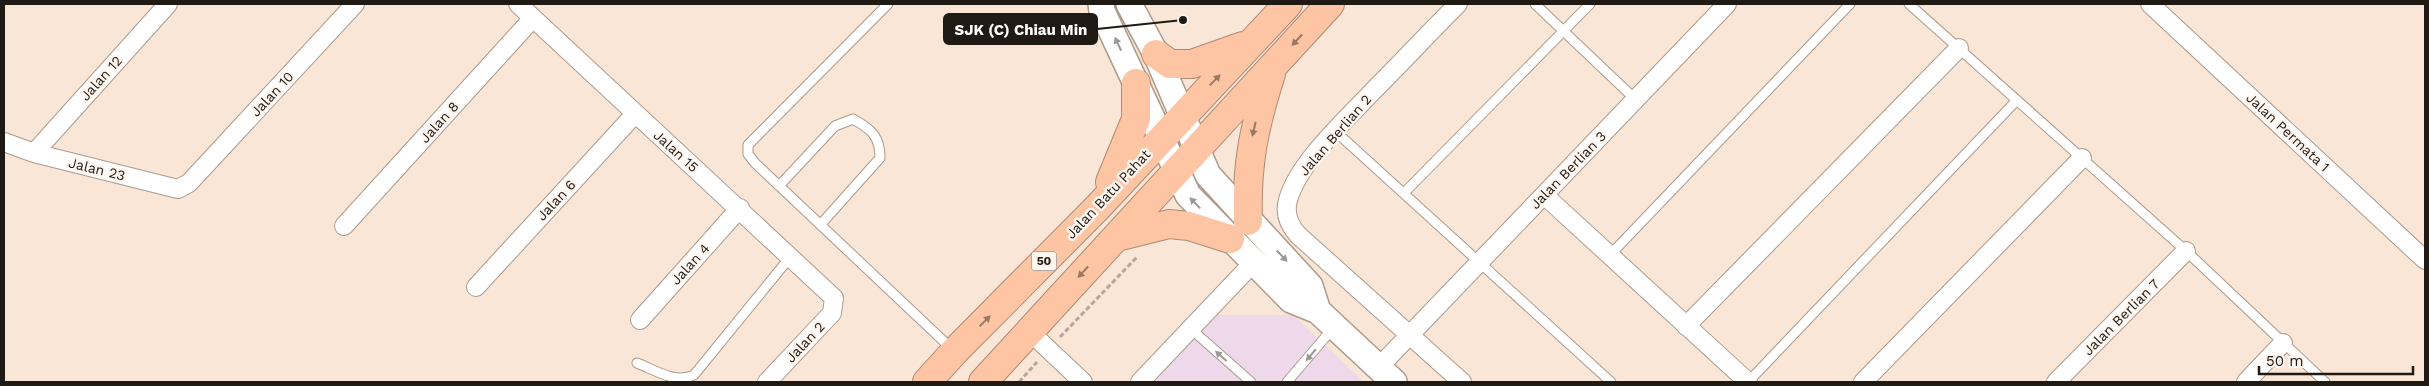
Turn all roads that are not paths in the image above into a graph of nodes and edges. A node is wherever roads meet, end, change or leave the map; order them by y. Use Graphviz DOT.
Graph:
graph roads {
  1 [pos="168,4"];
  2 [pos="355,4"];
  3 [pos="518,4"];
  4 [pos="888,4"];
  5 [pos="1101,4"];
  6 [pos="1129,4"];
  7 [pos="1288,4"];
  8 [pos="1330,4"];
  9 [pos="1458,4"];
  10 [pos="1535,4"];
  11 [pos="1590,4"];
  12 [pos="1726,4"];
  13 [pos="1850,4"];
  14 [pos="1910,4"];
  15 [pos="2150,4"];
  16 [pos="533,18"];
  17 [pos="1563,31"];
  18 [pos="1250,43"];
  19 [pos="1958,48"];
  20 [pos="1156,54"];
  21 [pos="1274,65"];
  22 [pos="1136,84"];
  23 [pos="1635,99"];
  24 [pos="2017,100"];
  25 [pos="635,114"];
  26 [pos="1182,115"];
  27 [pos="1335,131"];
  28 [pos="1160,138"];
  29 [pos="4,142"];
  30 [pos="1196,149"];
  31 [pos="34,152"];
  32 [pos="2082,158"];
  33 [pos="1177,171"];
  34 [pos="189,183"];
  35 [pos="779,186"];
  36 [pos="1404,193"];
  37 [pos="1544,196"];
  38 [pos="740,208"];
  39 [pos="1097,208"];
  40 [pos="821,224"];
  41 [pos="344,226"];
  42 [pos="1239,230"];
  43 [pos="1117,236"];
  44 [pos="2186,252"];
  45 [pos="790,256"];
  46 [pos="1610,256"];
  47 [pos="2425,260"];
  48 [pos="1480,262"];
  49 [pos="1253,263"];
  50 [pos="476,287"];
  51 [pos="834,298"];
  52 [pos="1326,319"];
  53 [pos="640,320"];
  54 [pos="1686,326"];
  55 [pos="1191,329"];
  56 [pos="1029,331"];
  57 [pos="1409,336"];
  58 [pos="2283,343"];
  59 [pos="955,352"];
  60 [pos="637,363"];
  61 [pos="1386,375"];
  62 [pos="1078,378"];
  63 [pos="768,382"];
  64 [pos="927,382"];
  65 [pos="983,382"];
  66 [pos="1140,382"];
  67 [pos="1251,382"];
  68 [pos="1287,382"];
  69 [pos="1462,382"];
  70 [pos="1611,382"];
  71 [pos="1748,382"];
  72 [pos="1863,382"];
  73 [pos="2056,382"];
  74 [pos="2246,382"];
  75 [pos="2325,382"];
  1 -- 31 [label="street, Jalan 12"];
  2 -- 34 [label="street, Jalan 10"];
  3 -- 16 [label="street, Jalan 15"];
  4 -- 35 [label="lane"];
  22 -- 5 [label="street, one-way"];
  6 -- 20 [label="street"];
  7 -- 18 [label="highway, Jalan Batu Pahat / 50"];
  8 -- 21 [label="highway, one-way"];
  9 -- 27 [label="street, Jalan Berlian 2"];
  10 -- 17 [label="lane"];
  11 -- 17 [label="lane"];
  12 -- 23 [label="street, Jalan Berlian 3"];
  13 -- 46 [label="lane"];
  14 -- 19 [label="lane"];
  15 -- 47 [label="street, Jalan Permata 1"];
  16 -- 25 [label="street, Jalan 15"];
  16 -- 41 [label="street, Jalan 8"];
  17 -- 23 [label="lane"];
  17 -- 36 [label="lane"];
  18 -- 20 [label="highway"];
  26 -- 18 [label="highway, Jalan Batu Pahat / 50, one-way"];
  19 -- 24 [label="lane"];
  19 -- 54 [label="street"];
  20 -- 26 [label="street"];
  21 -- 30 [label="highway"];
  21 -- 42 [label="highway, one-way"];
  22 -- 28 [label="street"];
  22 -- 39 [label="highway"];
  23 -- 37 [label="street, Jalan Berlian 3"];
  24 -- 32 [label="lane"];
  24 -- 71 [label="lane"];
  25 -- 38 [label="street, Jalan 15"];
  25 -- 50 [label="street, Jalan 6"];
  26 -- 28 [label="highway, Jalan Batu Pahat / 50"];
  26 -- 30 [label="street"];
  27 -- 36 [label="lane"];
  27 -- 57 [label="street, Jalan Berlian 2"];
  28 -- 33 [label="street"];
  28 -- 39 [label="highway, Jalan Batu Pahat / 50"];
  29 -- 31 [label="street, Jalan 23"];
  30 -- 33 [label="highway"];
  30 -- 42 [label="street"];
  31 -- 34 [label="street, Jalan 23"];
  32 -- 44 [label="lane"];
  32 -- 72 [label="street"];
  42 -- 33 [label="street, one-way"];
  33 -- 43 [label="highway"];
  35 -- 40 [label="lane"];
  35 -- 40 [label="lane"];
  36 -- 48 [label="lane"];
  37 -- 46 [label="street"];
  37 -- 48 [label="street, Jalan Berlian 3"];
  38 -- 45 [label="street, Jalan 15"];
  38 -- 53 [label="street, Jalan 4"];
  59 -- 39 [label="highway, Jalan Batu Pahat / 50, one-way"];
  40 -- 59 [label="lane"];
  42 -- 43 [label="highway"];
  42 -- 49 [label="street"];
  42 -- 52 [label="street, one-way"];
  43 -- 56 [label="highway, one-way"];
  44 -- 58 [label="lane"];
  44 -- 73 [label="street, Jalan Berlian 7"];
  45 -- 51 [label="street, Jalan 15"];
  45 -- 60 [label="lane"];
  46 -- 54 [label="street"];
  48 -- 57 [label="street, Jalan Berlian 3"];
  48 -- 70 [label="lane"];
  49 -- 52 [label="street"];
  49 -- 55 [label="street"];
  51 -- 63 [label="street, Jalan 2"];
  52 -- 61 [label="street"];
  52 -- 68 [label="lane, one-way"];
  54 -- 71 [label="street"];
  55 -- 66 [label="street"];
  67 -- 55 [label="lane, one-way"];
  56 -- 62 [label="street"];
  56 -- 65 [label="highway"];
  57 -- 61 [label="street, Jalan Berlian 3"];
  57 -- 69 [label="street, Jalan Berlian 2"];
  58 -- 74 [label="street"];
  58 -- 75 [label="lane"];
  59 -- 64 [label="highway, Jalan Batu Pahat / 50"];
}
